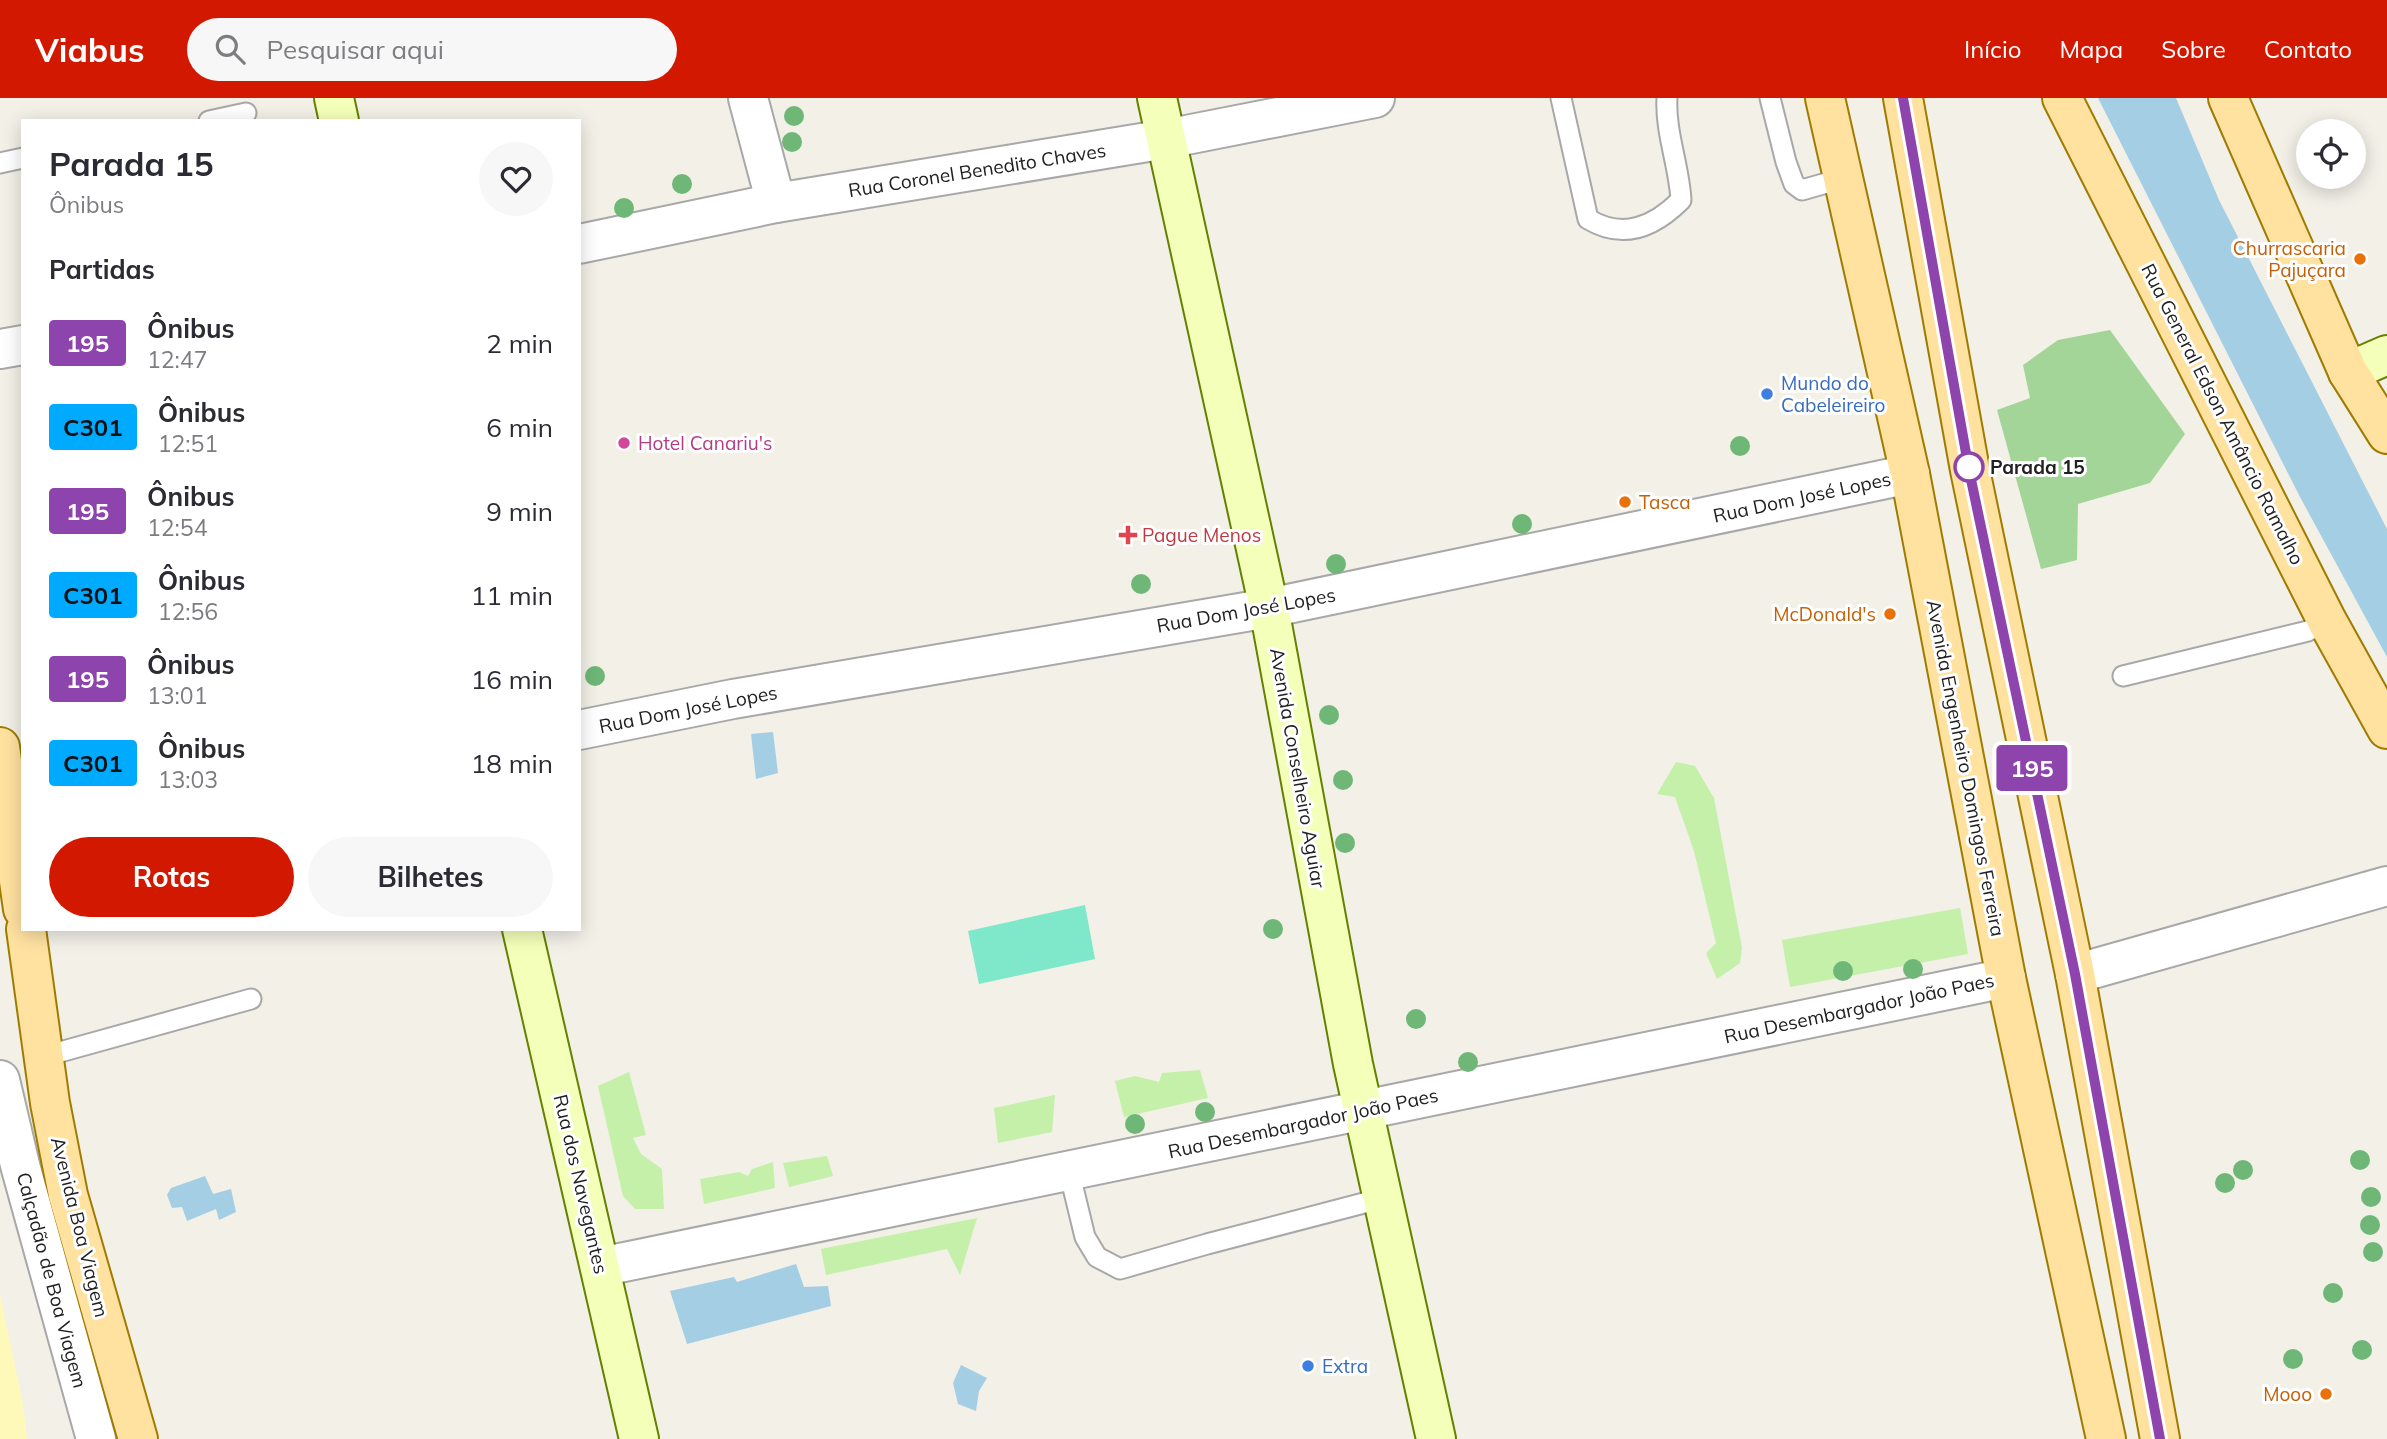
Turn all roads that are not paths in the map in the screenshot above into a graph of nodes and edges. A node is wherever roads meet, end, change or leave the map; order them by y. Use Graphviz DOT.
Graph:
graph roads {
  1 [pos="334,98"];
  2 [pos="748,98"];
  3 [pos="1157,98"];
  4 [pos="1375,98"];
  5 [pos="1561,98"];
  6 [pos="1667,98"];
  7 [pos="1770,98"];
  8 [pos="1825,98"];
  9 [pos="1903,98"];
  10 [pos="2062,98"];
  11 [pos="2228,98"];
  12 [pos="246,113"];
  13 [pos="218,119"];
  14 [pos="339,119"];
  15 [pos="1166,139"];
  16 [pos="21,159"];
  17 [pos="0,163"];
  18 [pos="1844,178"];
  19 [pos="776,203"];
  20 [pos="581,244"];
  21 [pos="21,345"];
  22 [pos="0,349"];
  23 [pos="2387,355"];
  24 [pos="2348,372"];
  25 [pos="2387,434"];
  26 [pos="1910,474"];
  27 [pos="1269,608"];
  28 [pos="2322,624"];
  29 [pos="2123,676"];
  30 [pos="2387,729"];
  31 [pos="581,730"];
  32 [pos="0,747"];
  33 [pos="2387,886"];
  34 [pos="21,895"];
  35 [pos="26,931"];
  36 [pos="522,931"];
  37 [pos="2075,974"];
  38 [pos="2006,978"];
  39 [pos="251,999"];
  40 [pos="52,1054"];
  41 [pos="0,1080"];
  42 [pos="1362,1110"];
  43 [pos="1069,1171"];
  44 [pos="1383,1198"];
  45 [pos="600,1267"];
  46 [pos="96,1439"];
  47 [pos="138,1439"];
  48 [pos="639,1439"];
  49 [pos="1436,1439"];
  50 [pos="2106,1439"];
  51 [pos="2160,1439"];
  1 -- 14 [label="main road"];
  2 -- 19 [label="street"];
  3 -- 15 [label="main road, Avenida Conselheiro Aguiar"];
  4 -- 15 [label="street, Rua Coronel Benedito Chaves"];
  5 -- 6 [label="lane"];
  7 -- 18 [label="lane"];
  8 -- 18 [label="main road, Avenida Engenheiro Domingos Ferreira"];
  9 -- 37 [label="main road"];
  10 -- 28 [label="main road, Rua General Edson Amâncio Ramalho"];
  11 -- 24 [label="main road"];
  12 -- 13 [label="lane"];
  15 -- 19 [label="street, Rua Coronel Benedito Chaves"];
  15 -- 27 [label="main road, Avenida Conselheiro Aguiar"];
  16 -- 17 [label="lane"];
  18 -- 26 [label="main road, Avenida Engenheiro Domingos Ferreira"];
  19 -- 20 [label="street, Rua Coronel Benedito Chaves"];
  21 -- 22 [label="street"];
  23 -- 24 [label="main road"];
  24 -- 25 [label="main road"];
  26 -- 27 [label="street, Rua Dom José Lopes"];
  26 -- 38 [label="main road, Avenida Engenheiro Domingos Ferreira"];
  27 -- 31 [label="street, Rua Dom José Lopes"];
  27 -- 42 [label="main road, Avenida Conselheiro Aguiar"];
  28 -- 29 [label="lane"];
  28 -- 30 [label="main road, Rua General Edson Amâncio Ramalho"];
  32 -- 34 [label="main road"];
  33 -- 37 [label="street"];
  35 -- 40 [label="main road, Avenida Boa Viagem"];
  36 -- 45 [label="main road, Rua dos Navegantes"];
  37 -- 51 [label="main road"];
  38 -- 42 [label="street, Rua Desembargador João Paes"];
  38 -- 50 [label="main road, Avenida Engenheiro Domingos Ferreira"];
  39 -- 40 [label="lane"];
  40 -- 47 [label="main road, Avenida Boa Viagem"];
  41 -- 46 [label="street, Calçadão de Boa Viagem"];
  42 -- 43 [label="street, Rua Desembargador João Paes"];
  42 -- 44 [label="main road, Avenida Conselheiro Aguiar"];
  43 -- 44 [label="lane"];
  43 -- 45 [label="street, Rua Desembargador João Paes"];
  44 -- 49 [label="main road, Avenida Conselheiro Aguiar"];
  45 -- 48 [label="main road, Rua dos Navegantes"];
}
